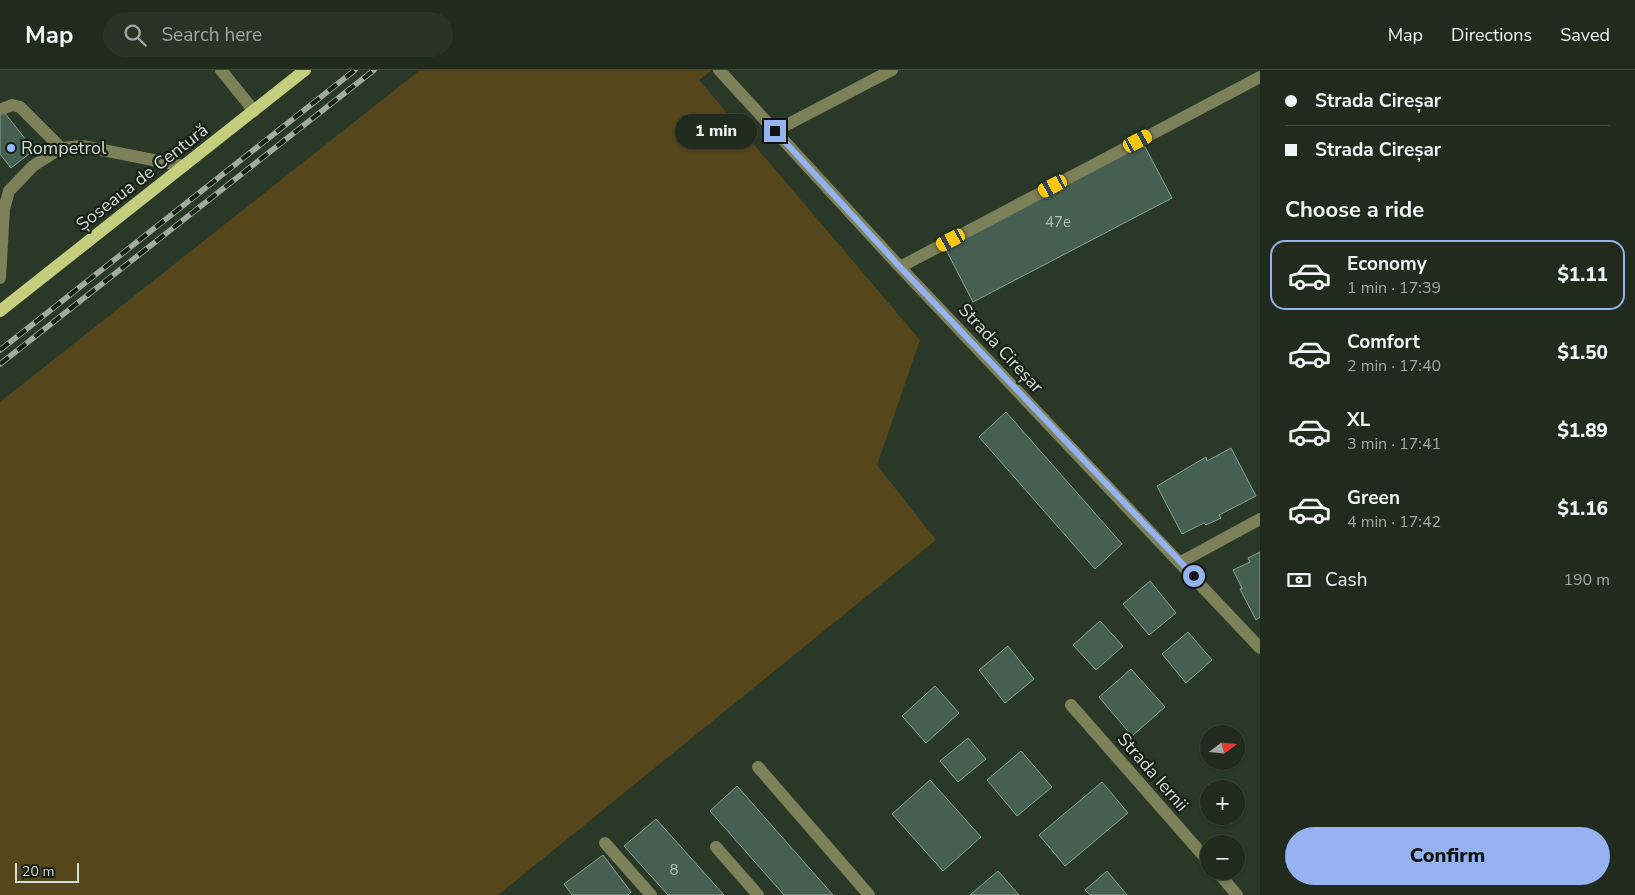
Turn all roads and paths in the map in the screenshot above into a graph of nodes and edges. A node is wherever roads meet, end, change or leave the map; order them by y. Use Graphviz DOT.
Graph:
graph roads {
  1 [pos="221,70"];
  2 [pos="305,70"];
  3 [pos="718,70"];
  4 [pos="892,70"];
  5 [pos="1260,77"];
  6 [pos="2,109"];
  7 [pos="254,111"];
  8 [pos="775,131"];
  9 [pos="61,148"];
  10 [pos="184,166"];
  11 [pos="0,181"];
  12 [pos="9,191"];
  13 [pos="900,267"];
  14 [pos="0,278"];
  15 [pos="0,311"];
  16 [pos="1260,519"];
  17 [pos="1181,562"];
  18 [pos="1260,648"];
  19 [pos="1071,705"];
  20 [pos="758,768"];
  21 [pos="605,843"];
  22 [pos="716,847"];
  23 [pos="1200,852"];
  24 [pos="1225,880"];
  25 [pos="651,895"];
  26 [pos="758,895"];
  27 [pos="869,895"];
  28 [pos="1238,895"];
  1 -- 7 [label="street"];
  2 -- 7 [label="main road, Șoseaua de Centură"];
  3 -- 8 [label="street, Strada Cireșar"];
  4 -- 8 [label="street"];
  5 -- 13 [label="street"];
  6 -- 9 [label="street"];
  7 -- 10 [label="main road, Șoseaua de Centură"];
  8 -- 13 [label="street, Strada Cireșar"];
  9 -- 10 [label="street"];
  9 -- 12 [label="street"];
  10 -- 15 [label="main road, Șoseaua de Centură"];
  11 -- 12 [label="street"];
  12 -- 14 [label="street"];
  13 -- 17 [label="street, Strada Cireșar"];
  16 -- 17 [label="street"];
  17 -- 18 [label="street, Strada Cireșar"];
  19 -- 23 [label="street, Strada Iernii"];
  20 -- 27 [label="street"];
  21 -- 25 [label="street"];
  22 -- 26 [label="street"];
  24 -- 28 [label="street"];
}
